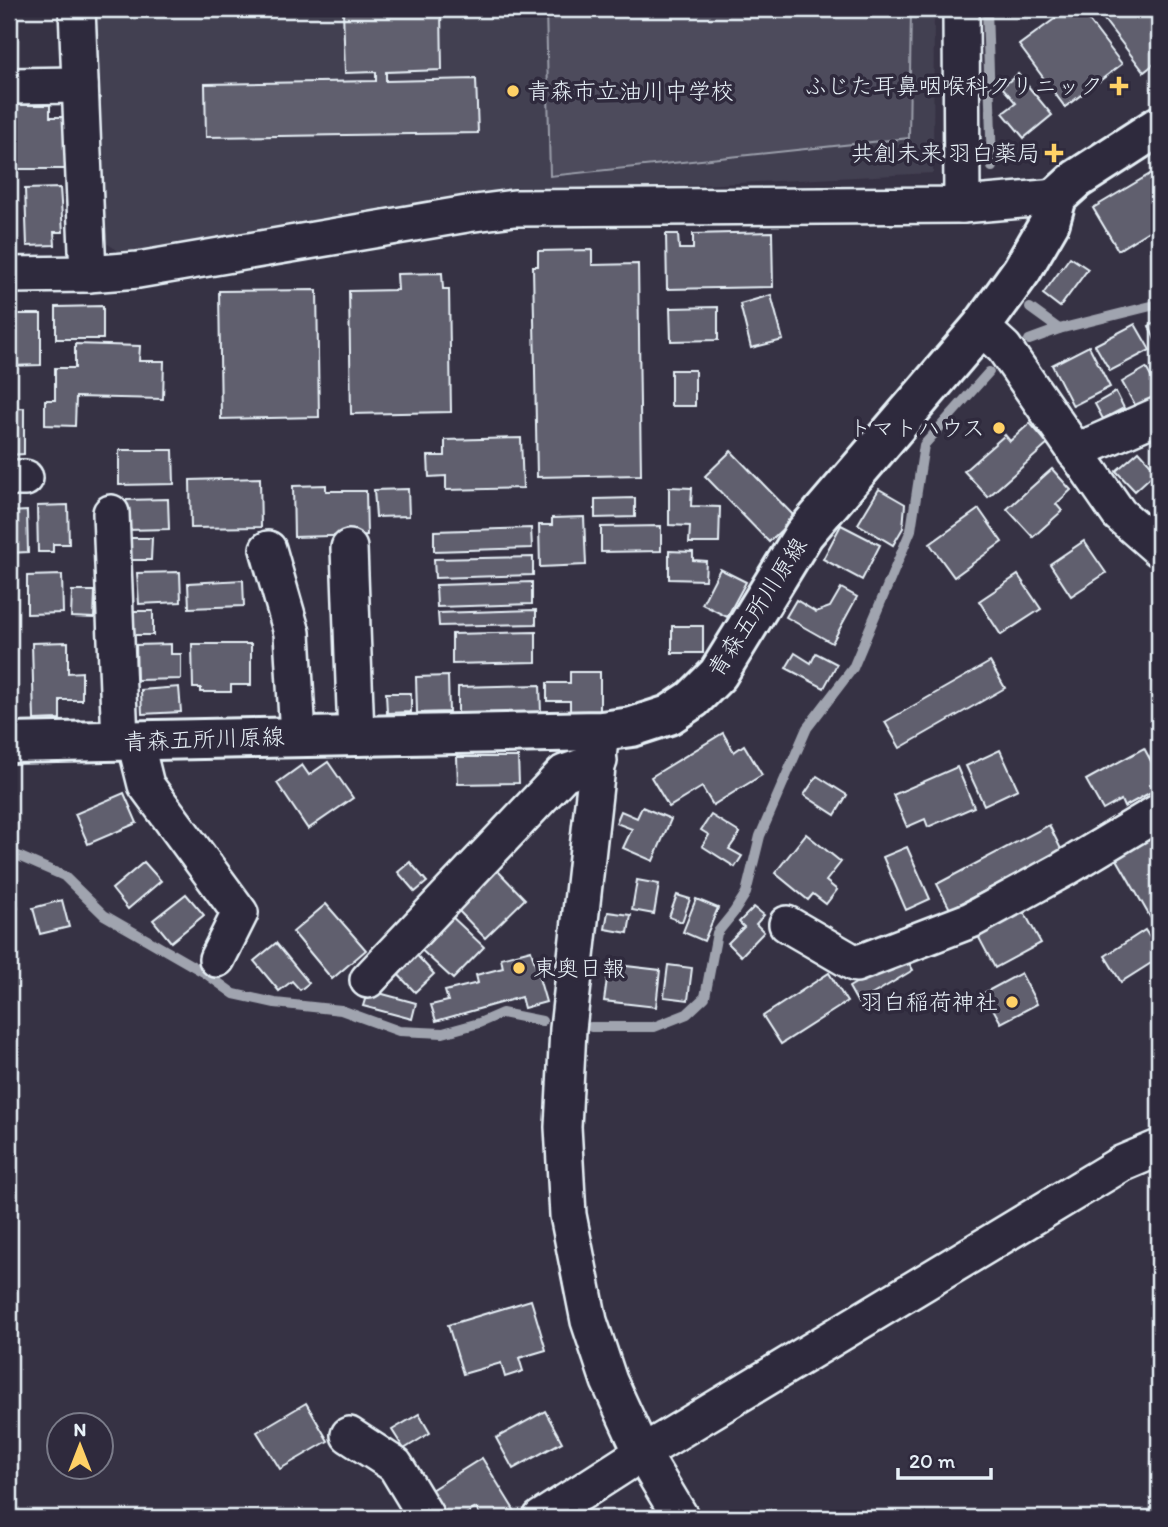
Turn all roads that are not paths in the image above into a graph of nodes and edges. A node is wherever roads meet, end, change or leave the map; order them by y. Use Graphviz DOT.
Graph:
graph roads {
  1 [pos="77,9"];
  2 [pos="961,9"];
  3 [pos="80,85"];
  4 [pos="9,86"];
  5 [pos="1159,126"];
  6 [pos="1057,197"];
  7 [pos="962,205"];
  8 [pos="88,274"];
  9 [pos="9,275"];
  10 [pos="981,327"];
  11 [pos="1159,415"];
  12 [pos="1075,452"];
  13 [pos="111,513"];
  14 [pos="349,548"];
  15 [pos="1159,549"];
  16 [pos="268,550"];
  17 [pos="356,735"];
  18 [pos="298,736"];
  19 [pos="127,741"];
  20 [pos="9,743"];
  21 [pos="600,746"];
  22 [pos="1159,812"];
  23 [pos="788,924"];
  24 [pos="217,959"];
  25 [pos="368,980"];
  26 [pos="1159,1148"];
  27 [pos="349,1435"];
  28 [pos="642,1453"];
  29 [pos="427,1518"];
  30 [pos="541,1518"];
  31 [pos="681,1518"];
  1 -- 3 [label="street"];
  2 -- 7 [label="street"];
  3 -- 4 [label="street"];
  3 -- 8 [label="street"];
  5 -- 6 [label="main road"];
  6 -- 7 [label="street"];
  6 -- 10 [label="main road, 青森五所川原線"];
  7 -- 8 [label="street"];
  8 -- 9 [label="street"];
  10 -- 12 [label="street"];
  10 -- 21 [label="main road, 青森五所川原線"];
  11 -- 12 [label="street"];
  12 -- 15 [label="street"];
  13 -- 19 [label="street"];
  14 -- 17 [label="street"];
  16 -- 18 [label="street"];
  17 -- 18 [label="main road, 青森五所川原線"];
  17 -- 21 [label="main road, 青森五所川原線"];
  18 -- 19 [label="main road, 青森五所川原線"];
  19 -- 20 [label="main road, 青森五所川原線"];
  19 -- 24 [label="street"];
  21 -- 25 [label="street"];
  21 -- 28 [label="street"];
  22 -- 23 [label="street"];
  26 -- 28 [label="street"];
  27 -- 29 [label="street"];
  28 -- 30 [label="street"];
  28 -- 31 [label="street"];
}
